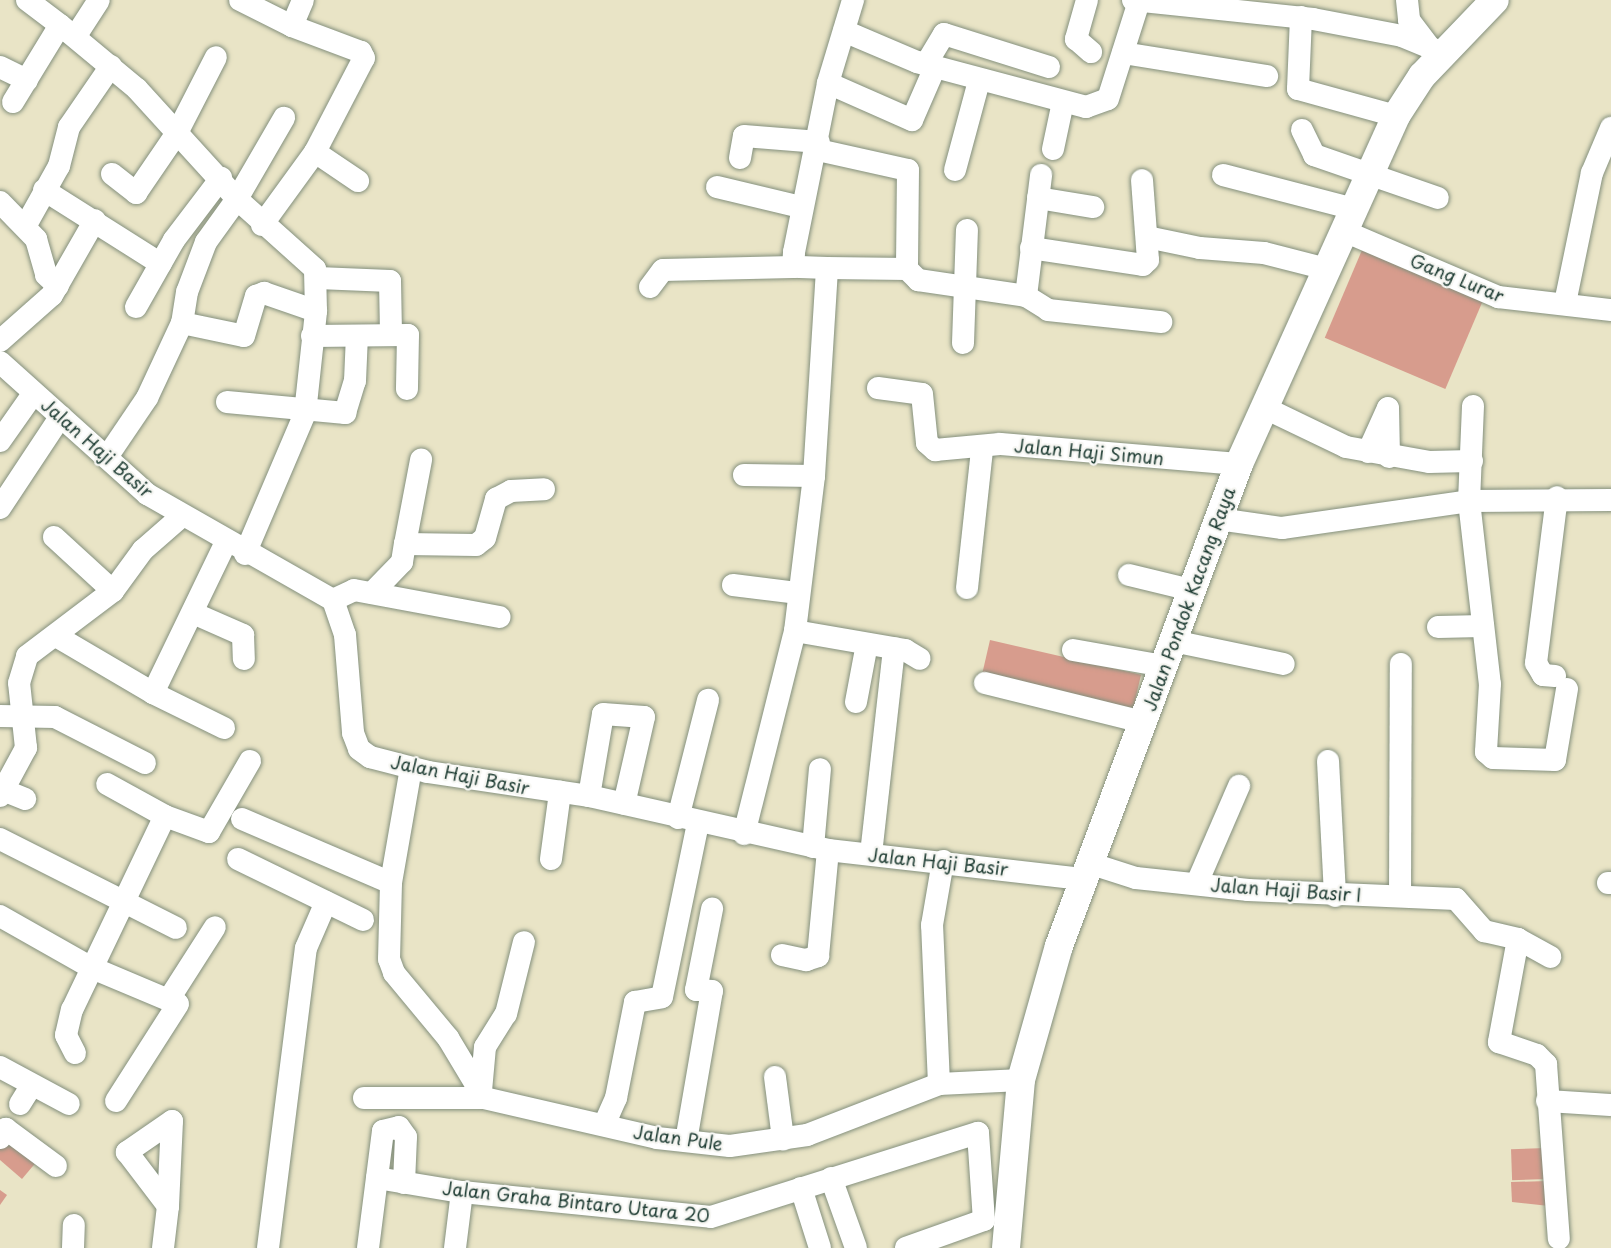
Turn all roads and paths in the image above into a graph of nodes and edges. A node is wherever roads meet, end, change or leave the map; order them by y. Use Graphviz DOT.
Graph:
graph roads {
  1 [pos="27,0"];
  2 [pos="99,0"];
  3 [pos="240,0"];
  4 [pos="303,0"];
  5 [pos="853,0"];
  6 [pos="1087,0"];
  7 [pos="1136,0"];
  8 [pos="1407,0"];
  9 [pos="1495,0"];
  10 [pos="1191,2"];
  11 [pos="1254,6"];
  12 [pos="1301,17"];
  13 [pos="292,26"];
  14 [pos="68,30"];
  15 [pos="844,31"];
  16 [pos="1435,49"];
  17 [pos="1091,52"];
  18 [pos="1123,53"];
  19 [pos="216,57"];
  20 [pos="111,66"];
  21 [pos="931,66"];
  22 [pos="0,67"];
  23 [pos="1049,67"];
  24 [pos="1267,76"];
  25 [pos="27,80"];
  26 [pos="979,81"];
  27 [pos="828,83"];
  28 [pos="13,102"];
  29 [pos="1063,102"];
  30 [pos="1396,116"];
  31 [pos="284,118"];
  32 [pos="1611,128"];
  33 [pos="1302,130"];
  34 [pos="177,133"];
  35 [pos="818,146"];
  36 [pos="1053,149"];
  37 [pos="315,152"];
  38 [pos="740,158"];
  39 [pos="955,170"];
  40 [pos="1371,173"];
  41 [pos="112,174"];
  42 [pos="1041,175"];
  43 [pos="1223,175"];
  44 [pos="221,178"];
  45 [pos="1142,180"];
  46 [pos="358,181"];
  47 [pos="717,187"];
  48 [pos="44,190"];
  49 [pos="1038,198"];
  50 [pos="1438,198"];
  51 [pos="237,199"];
  52 [pos="0,202"];
  53 [pos="801,207"];
  54 [pos="1093,207"];
  55 [pos="95,220"];
  56 [pos="1349,220"];
  57 [pos="26,225"];
  58 [pos="262,225"];
  59 [pos="967,230"];
  60 [pos="1147,237"];
  61 [pos="1031,248"];
  62 [pos="161,264"];
  63 [pos="793,267"];
  64 [pos="827,268"];
  65 [pos="907,269"];
  66 [pos="1327,269"];
  67 [pos="318,278"];
  68 [pos="966,285"];
  69 [pos="58,286"];
  70 [pos="650,287"];
  71 [pos="1026,296"];
  72 [pos="1565,303"];
  73 [pos="136,307"];
  74 [pos="1611,310"];
  75 [pos="316,311"];
  76 [pos="1161,322"];
  77 [pos="183,323"];
  78 [pos="391,335"];
  79 [pos="312,336"];
  80 [pos="357,336"];
  81 [pos="0,341"];
  82 [pos="963,343"];
  83 [pos="0,362"];
  84 [pos="878,388"];
  85 [pos="408,389"];
  86 [pos="33,394"];
  87 [pos="227,402"];
  88 [pos="1473,406"];
  89 [pos="1263,407"];
  90 [pos="305,412"];
  91 [pos="61,416"];
  92 [pos="0,441"];
  93 [pos="982,449"];
  94 [pos="107,457"];
  95 [pos="421,460"];
  96 [pos="1472,461"];
  97 [pos="1239,464"];
  98 [pos="744,475"];
  99 [pos="814,476"];
  100 [pos="544,489"];
  101 [pos="1557,497"];
  102 [pos="1611,500"];
  103 [pos="1469,501"];
  104 [pos="0,508"];
  105 [pos="182,516"];
  106 [pos="1218,519"];
  107 [pos="54,537"];
  108 [pos="405,544"];
  109 [pos="235,548"];
  110 [pos="1129,575"];
  111 [pos="732,585"];
  112 [pos="967,588"];
  113 [pos="1191,590"];
  114 [pos="113,591"];
  115 [pos="372,593"];
  116 [pos="797,593"];
  117 [pos="333,600"];
  118 [pos="193,613"];
  119 [pos="500,617"];
  120 [pos="1483,626"];
  121 [pos="1438,627"];
  122 [pos="795,631"];
  123 [pos="56,636"];
  124 [pos="867,644"];
  125 [pos="894,648"];
  126 [pos="1072,650"];
  127 [pos="1168,654"];
  128 [pos="244,659"];
  129 [pos="920,659"];
  130 [pos="1284,664"];
  131 [pos="1401,664"];
  132 [pos="985,683"];
  133 [pos="153,693"];
  134 [pos="708,700"];
  135 [pos="856,702"];
  136 [pos="0,716"];
  137 [pos="23,719"];
  138 [pos="1072,720"];
  139 [pos="224,728"];
  140 [pos="1141,728"];
  141 [pos="250,761"];
  142 [pos="1328,761"];
  143 [pos="145,763"];
  144 [pos="411,768"];
  145 [pos="820,769"];
  146 [pos="107,784"];
  147 [pos="1239,786"];
  148 [pos="560,792"];
  149 [pos="2,793"];
  150 [pos="589,796"];
  151 [pos="25,799"];
  152 [pos="624,804"];
  153 [pos="165,816"];
  154 [pos="242,819"];
  155 [pos="688,820"];
  156 [pos="744,834"];
  157 [pos="0,838"];
  158 [pos="820,849"];
  159 [pos="871,854"];
  160 [pos="238,859"];
  161 [pos="551,860"];
  162 [pos="943,861"];
  163 [pos="1087,871"];
  164 [pos="391,883"];
  165 [pos="1197,883"];
  166 [pos="1335,896"];
  167 [pos="1400,896"];
  168 [pos="121,902"];
  169 [pos="326,903"];
  170 [pos="712,909"];
  171 [pos="0,916"];
  172 [pos="363,920"];
  173 [pos="215,927"];
  174 [pos="176,928"];
  175 [pos="1518,939"];
  176 [pos="524,942"];
  177 [pos="782,955"];
  178 [pos="1550,957"];
  179 [pos="90,967"];
  180 [pos="169,999"];
  181 [pos="75,1053"];
  182 [pos="0,1067"];
  183 [pos="775,1077"];
  184 [pos="1021,1080"];
  185 [pos="939,1084"];
  186 [pos="32,1085"];
  187 [pos="482,1094"];
  188 [pos="364,1098"];
  189 [pos="116,1101"];
  190 [pos="1547,1101"];
  191 [pos="20,1104"];
  192 [pos="69,1104"];
  193 [pos="1611,1105"];
  194 [pos="604,1125"];
  195 [pos="0,1138"];
  196 [pos="783,1139"];
  197 [pos="686,1141"];
  198 [pos="47,1160"];
  199 [pos="378,1178"];
  200 [pos="831,1178"];
  201 [pos="404,1183"];
  202 [pos="801,1188"];
  203 [pos="462,1192"];
  204 [pos="168,1206"];
  205 [pos="74,1225"];
  206 [pos="1559,1239"];
  207 [pos="73,1248"];
  208 [pos="163,1248"];
  209 [pos="268,1248"];
  210 [pos="368,1248"];
  211 [pos="455,1248"];
  212 [pos="820,1248"];
  213 [pos="856,1248"];
  214 [pos="906,1248"];
  215 [pos="1006,1248"];
  1 -- 14 [label="street"];
  2 -- 14 [label="street"];
  3 -- 13 [label="street"];
  4 -- 13 [label="street"];
  5 -- 15 [label="street"];
  6 -- 17 [label="street"];
  7 -- 10 [label="street"];
  7 -- 18 [label="street"];
  8 -- 16 [label="street"];
  9 -- 16 [label="main road, Jalan Pondok Kacang Raya"];
  10 -- 11 [label="street"];
  11 -- 12 [label="street"];
  12 -- 16 [label="street"];
  12 -- 30 [label="street"];
  13 -- 37 [label="street"];
  14 -- 20 [label="street"];
  14 -- 25 [label="street"];
  15 -- 21 [label="street"];
  15 -- 27 [label="street"];
  16 -- 30 [label="main road, Jalan Pondok Kacang Raya"];
  18 -- 24 [label="street"];
  18 -- 29 [label="street"];
  19 -- 34 [label="street"];
  20 -- 34 [label="street"];
  20 -- 48 [label="street"];
  21 -- 23 [label="street"];
  21 -- 26 [label="street"];
  21 -- 27 [label="street"];
  22 -- 25 [label="street"];
  25 -- 28 [label="street"];
  26 -- 29 [label="street"];
  26 -- 39 [label="street"];
  27 -- 35 [label="street"];
  29 -- 36 [label="street"];
  30 -- 40 [label="main road, Jalan Pondok Kacang Raya"];
  31 -- 51 [label="street"];
  32 -- 72 [label="street"];
  33 -- 40 [label="street"];
  34 -- 41 [label="street"];
  34 -- 44 [label="street"];
  35 -- 38 [label="street"];
  35 -- 53 [label="street"];
  35 -- 65 [label="street"];
  37 -- 46 [label="street"];
  37 -- 58 [label="street"];
  40 -- 50 [label="street"];
  40 -- 56 [label="main road, Jalan Pondok Kacang Raya"];
  42 -- 49 [label="street"];
  43 -- 56 [label="street, Gang Lurar"];
  44 -- 51 [label="street"];
  44 -- 62 [label="street"];
  45 -- 60 [label="street"];
  47 -- 53 [label="street"];
  48 -- 55 [label="street"];
  48 -- 57 [label="street"];
  49 -- 54 [label="street"];
  49 -- 61 [label="street"];
  51 -- 58 [label="street"];
  51 -- 77 [label="street"];
  52 -- 57 [label="street"];
  53 -- 63 [label="street"];
  55 -- 62 [label="street"];
  55 -- 69 [label="street"];
  56 -- 66 [label="main road, Jalan Pondok Kacang Raya"];
  56 -- 72 [label="street, Gang Lurar"];
  57 -- 69 [label="street"];
  58 -- 67 [label="street"];
  59 -- 68 [label="street"];
  60 -- 61 [label="street"];
  60 -- 66 [label="street"];
  61 -- 71 [label="street"];
  62 -- 73 [label="street"];
  63 -- 64 [label="street"];
  63 -- 70 [label="street"];
  64 -- 65 [label="street"];
  64 -- 99 [label="street"];
  65 -- 68 [label="street"];
  66 -- 89 [label="main road, Jalan Pondok Kacang Raya"];
  67 -- 75 [label="street"];
  67 -- 78 [label="street"];
  68 -- 71 [label="street"];
  68 -- 82 [label="street"];
  69 -- 81 [label="street"];
  71 -- 76 [label="street"];
  72 -- 74 [label="street, Gang Lurar"];
  75 -- 77 [label="street"];
  75 -- 79 [label="street"];
  77 -- 94 [label="street"];
  78 -- 80 [label="street"];
  78 -- 85 [label="street"];
  79 -- 80 [label="street"];
  79 -- 90 [label="street"];
  80 -- 90 [label="street"];
  83 -- 86 [label="street, Jalan Haji Basir"];
  84 -- 93 [label="street, Jalan Haji Simun"];
  86 -- 91 [label="street, Jalan Haji Basir"];
  86 -- 92 [label="street"];
  87 -- 90 [label="street"];
  88 -- 96 [label="street"];
  89 -- 96 [label="street"];
  89 -- 97 [label="main road, Jalan Pondok Kacang Raya"];
  90 -- 109 [label="street"];
  91 -- 94 [label="street, Jalan Haji Basir"];
  91 -- 104 [label="street"];
  93 -- 97 [label="street, Jalan Haji Simun"];
  93 -- 112 [label="street"];
  94 -- 105 [label="street, Jalan Haji Basir"];
  95 -- 108 [label="street"];
  96 -- 103 [label="street"];
  97 -- 106 [label="main road, Jalan Pondok Kacang Raya"];
  98 -- 99 [label="street"];
  99 -- 116 [label="street"];
  100 -- 108 [label="street"];
  101 -- 102 [label="street"];
  101 -- 103 [label="street"];
  101 -- 120 [label="street"];
  103 -- 106 [label="street"];
  103 -- 120 [label="street"];
  105 -- 109 [label="street, Jalan Haji Basir"];
  105 -- 114 [label="street"];
  106 -- 113 [label="main road, Jalan Pondok Kacang Raya"];
  107 -- 114 [label="street"];
  108 -- 115 [label="street"];
  109 -- 117 [label="street, Jalan Haji Basir"];
  109 -- 118 [label="street"];
  110 -- 113 [label="street"];
  111 -- 116 [label="street"];
  113 -- 127 [label="main road, Jalan Pondok Kacang Raya"];
  114 -- 123 [label="street"];
  115 -- 117 [label="street"];
  115 -- 119 [label="street"];
  116 -- 122 [label="street"];
  117 -- 144 [label="street, Jalan Haji Basir"];
  118 -- 128 [label="street"];
  118 -- 133 [label="street"];
  120 -- 121 [label="street"];
  122 -- 124 [label="street"];
  122 -- 156 [label="street"];
  123 -- 133 [label="street"];
  123 -- 137 [label="street"];
  124 -- 125 [label="street"];
  124 -- 135 [label="street"];
  125 -- 129 [label="street"];
  125 -- 159 [label="street"];
  126 -- 127 [label="street"];
  127 -- 130 [label="street"];
  127 -- 140 [label="main road, Jalan Pondok Kacang Raya"];
  131 -- 167 [label="street"];
  132 -- 140 [label="street"];
  133 -- 139 [label="street"];
  134 -- 155 [label="street"];
  136 -- 137 [label="street"];
  137 -- 143 [label="street"];
  137 -- 149 [label="street"];
  138 -- 140 [label="street"];
  140 -- 163 [label="main road, Jalan Pondok Kacang Raya"];
  141 -- 153 [label="street"];
  142 -- 166 [label="street"];
  144 -- 148 [label="street, Jalan Haji Basir"];
  144 -- 164 [label="street"];
  145 -- 158 [label="street"];
  146 -- 153 [label="street"];
  147 -- 165 [label="street"];
  148 -- 150 [label="street, Jalan Haji Basir"];
  148 -- 161 [label="street"];
  149 -- 151 [label="street"];
  150 -- 152 [label="street, Jalan Haji Basir"];
  150 -- 152 [label="street"];
  152 -- 155 [label="street, Jalan Haji Basir"];
  153 -- 168 [label="street"];
  154 -- 164 [label="street"];
  155 -- 156 [label="street, Jalan Haji Basir"];
  155 -- 194 [label="street"];
  156 -- 158 [label="street, Jalan Haji Basir"];
  157 -- 168 [label="street"];
  158 -- 159 [label="street, Jalan Haji Basir"];
  158 -- 177 [label="street"];
  159 -- 162 [label="street, Jalan Haji Basir"];
  160 -- 169 [label="street"];
  162 -- 163 [label="street, Jalan Haji Basir"];
  162 -- 185 [label="street"];
  163 -- 165 [label="street, Jalan Haji Basir I"];
  163 -- 184 [label="main road, Jalan Pondok Kacang Raya"];
  164 -- 187 [label="street"];
  165 -- 166 [label="street, Jalan Haji Basir I"];
  166 -- 167 [label="street, Jalan Haji Basir I"];
  167 -- 175 [label="street, Jalan Haji Basir I"];
  168 -- 174 [label="street"];
  168 -- 179 [label="street"];
  169 -- 172 [label="street"];
  169 -- 209 [label="street"];
  170 -- 197 [label="street"];
  171 -- 179 [label="street"];
  173 -- 180 [label="street"];
  175 -- 178 [label="street"];
  175 -- 190 [label="street"];
  176 -- 187 [label="street"];
  179 -- 180 [label="street"];
  179 -- 181 [label="street"];
  180 -- 189 [label="street"];
  182 -- 186 [label="street"];
  183 -- 196 [label="street"];
  184 -- 185 [label="street, Jalan Pule"];
  184 -- 215 [label="main road, Jalan Pondok Kacang Raya"];
  185 -- 196 [label="street, Jalan Pule"];
  186 -- 191 [label="street"];
  186 -- 192 [label="street"];
  187 -- 188 [label="street, Jalan Pule"];
  187 -- 194 [label="street, Jalan Pule"];
  190 -- 193 [label="street"];
  190 -- 206 [label="street"];
  194 -- 197 [label="street, Jalan Pule"];
  195 -- 198 [label="street"];
  196 -- 197 [label="street, Jalan Pule"];
  199 -- 201 [label="street, Jalan Graha Bintaro Utara 20"];
  199 -- 201 [label="street"];
  199 -- 210 [label="street"];
  200 -- 202 [label="street, Jalan Graha Bintaro Utara 20"];
  200 -- 213 [label="street"];
  200 -- 214 [label="street, Jalan Graha Bintaro Utara 20"];
  201 -- 203 [label="street, Jalan Graha Bintaro Utara 20"];
  202 -- 203 [label="street, Jalan Graha Bintaro Utara 20"];
  202 -- 212 [label="street"];
  203 -- 211 [label="street"];
  204 -- 208 [label="street"];
  205 -- 207 [label="street"];
}
